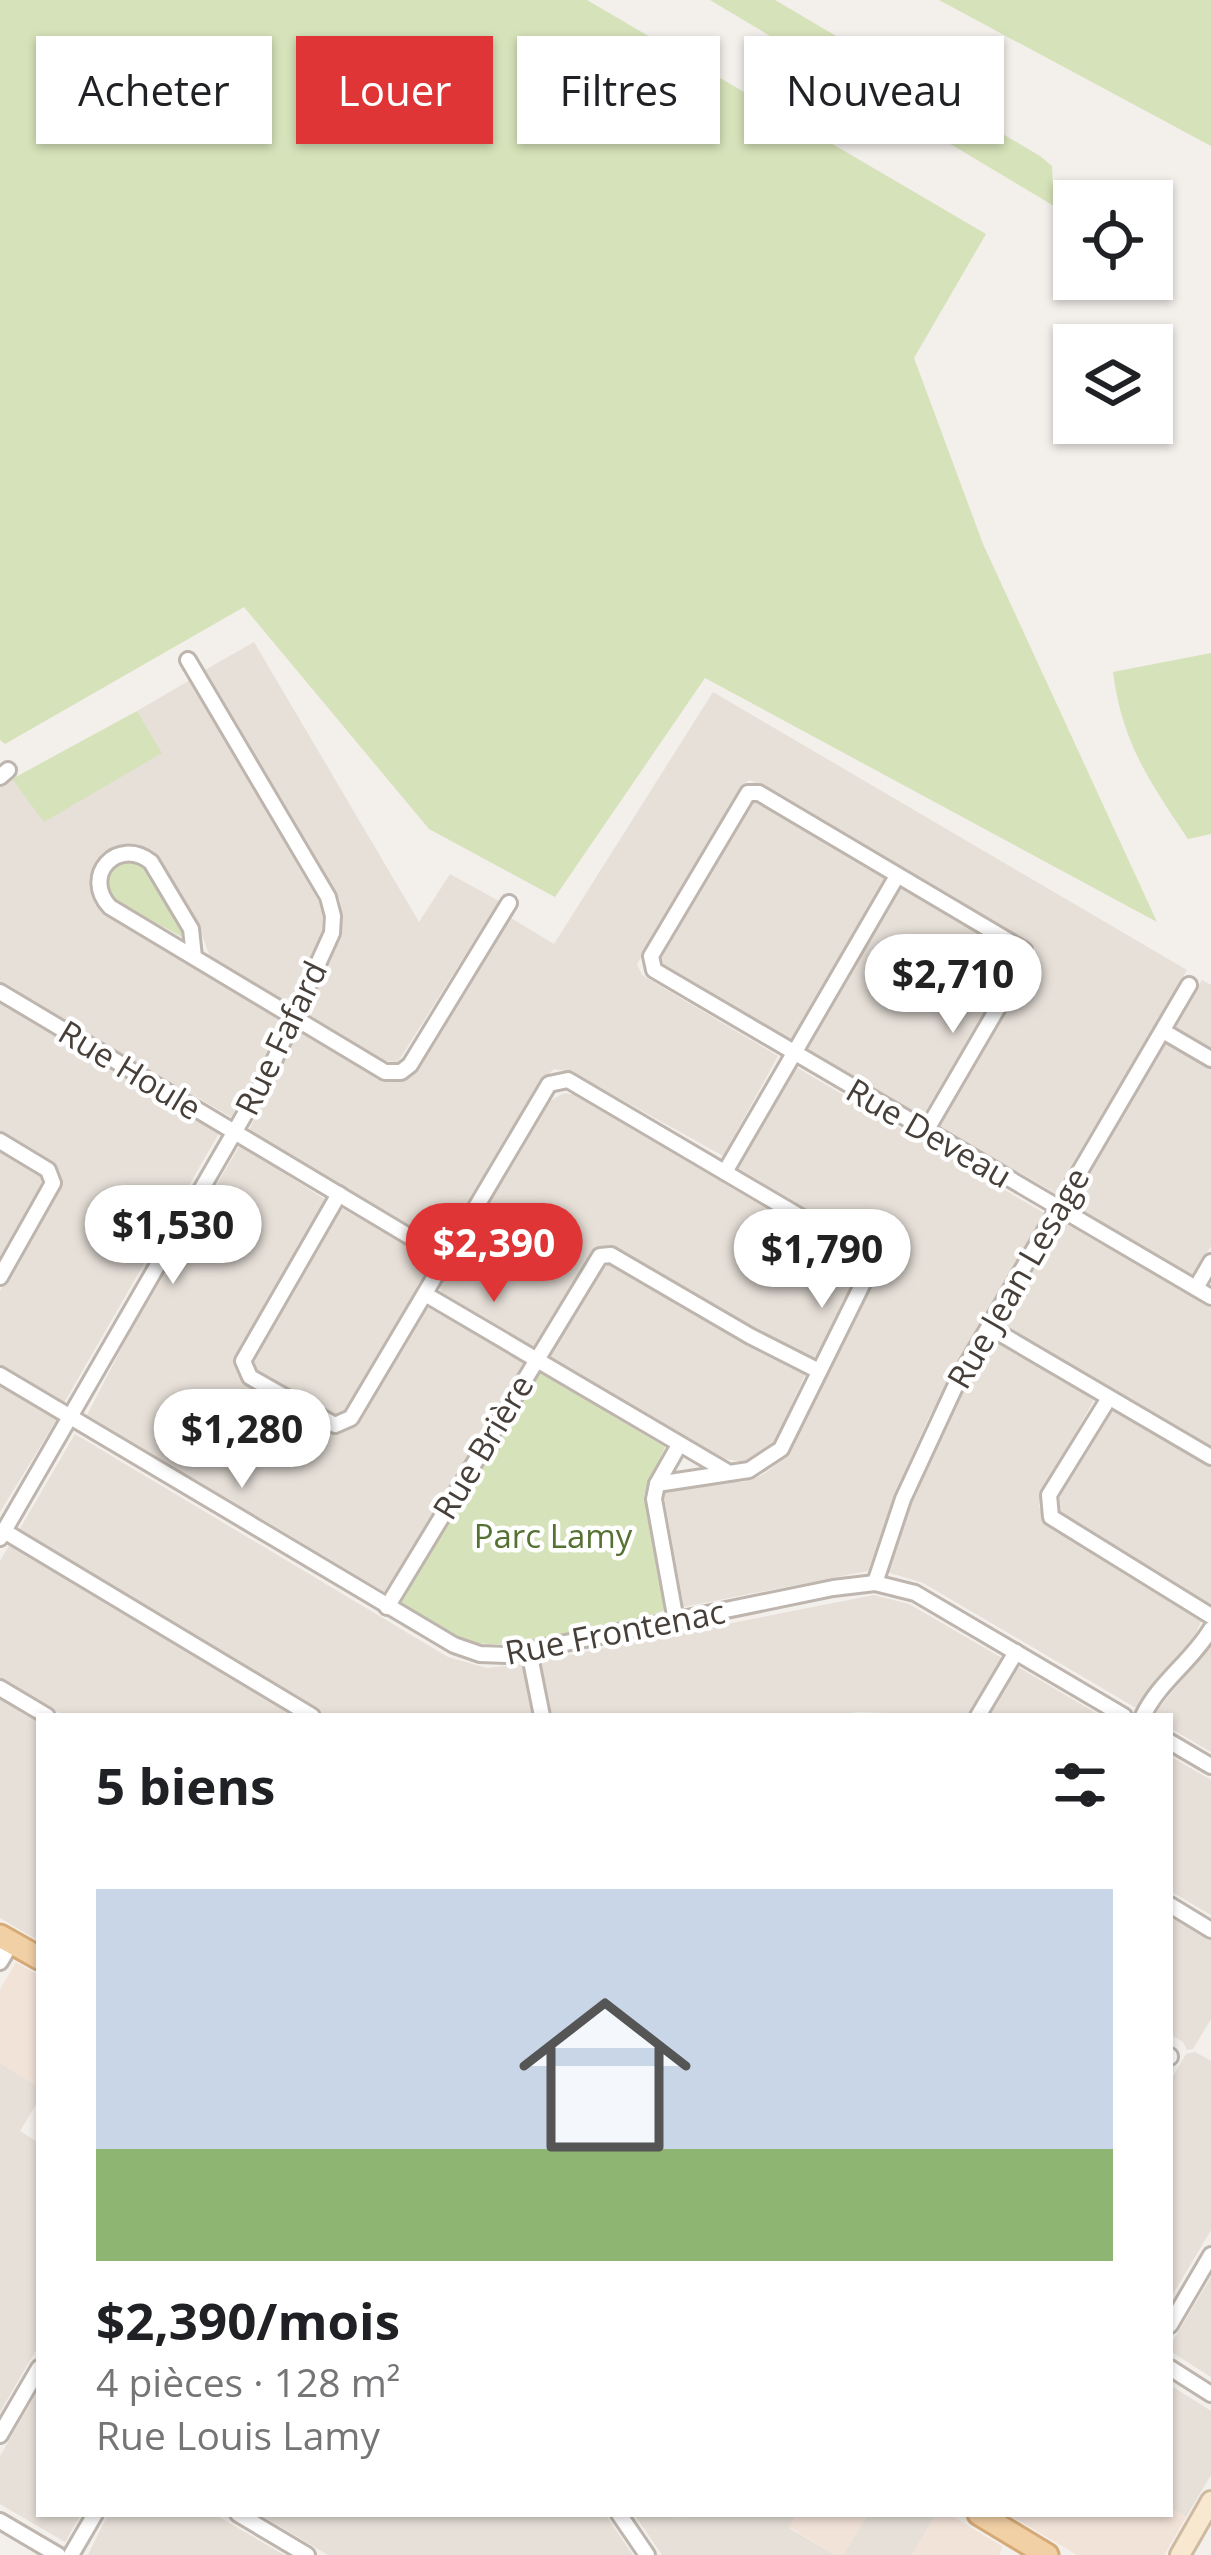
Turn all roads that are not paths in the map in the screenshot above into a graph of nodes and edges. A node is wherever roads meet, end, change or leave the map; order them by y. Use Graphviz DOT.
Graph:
graph roads {
  1 [pos="188,660"];
  2 [pos="897,876"];
  3 [pos="509,903"];
  4 [pos="194,957"];
  5 [pos="1189,985"];
  6 [pos="0,992"];
  7 [pos="292,1018"];
  8 [pos="1163,1031"];
  9 [pos="793,1054"];
  10 [pos="1211,1059"];
  11 [pos="926,1131"];
  12 [pos="234,1132"];
  13 [pos="0,1141"];
  14 [pos="725,1172"];
  15 [pos="339,1194"];
  16 [pos="1058,1208"];
  17 [pos="446,1258"];
  18 [pos="1211,1262"];
  19 [pos="0,1277"];
  20 [pos="1196,1288"];
  21 [pos="425,1294"];
  22 [pos="1211,1298"];
  23 [pos="988,1327"];
  24 [pos="537,1359"];
  25 [pos="819,1371"];
  26 [pos="0,1375"];
  27 [pos="1109,1398"];
  28 [pos="71,1418"];
  29 [pos="679,1444"];
  30 [pos="1211,1457"];
  31 [pos="725,1471"];
  32 [pos="657,1484"];
  33 [pos="2,1534"];
  34 [pos="875,1583"];
  35 [pos="387,1607"];
  36 [pos="1211,1616"];
  37 [pos="676,1621"];
  38 [pos="1211,1629"];
  39 [pos="530,1651"];
  40 [pos="1016,1652"];
  41 [pos="0,1688"];
  42 [pos="42,1713"];
  43 [pos="307,1713"];
  44 [pos="541,1713"];
  45 [pos="980,1713"];
  46 [pos="1119,1713"];
  47 [pos="1145,1713"];
  48 [pos="1173,1744"];
  49 [pos="1211,1766"];
  50 [pos="1173,1907"];
  51 [pos="1211,1930"];
  52 [pos="4,1947"];
  53 [pos="36,1957"];
  54 [pos="1211,2255"];
  55 [pos="1173,2320"];
  56 [pos="1173,2370"];
  57 [pos="36,2373"];
  58 [pos="1211,2394"];
  59 [pos="0,2435"];
  60 [pos="1211,2500"];
  61 [pos="93,2517"];
  62 [pos="243,2517"];
  63 [pos="622,2517"];
  64 [pos="984,2517"];
  65 [pos="0,2521"];
  66 [pos="58,2555"];
  67 [pos="71,2555"];
  68 [pos="308,2555"];
  69 [pos="647,2555"];
  70 [pos="1047,2555"];
  71 [pos="1180,2555"];
  1 -- 7 [label="street, Rue Fafard"];
  2 -- 9 [label="street"];
  2 -- 9 [label="street, Rue Deveau"];
  2 -- 11 [label="street"];
  3 -- 7 [label="street"];
  4 -- 4 [label="street"];
  4 -- 7 [label="street"];
  5 -- 8 [label="street, Rue Jean Lesage"];
  6 -- 12 [label="street, Rue Houle"];
  7 -- 12 [label="street, Rue Fafard"];
  8 -- 10 [label="street"];
  8 -- 16 [label="street, Rue Jean Lesage"];
  9 -- 11 [label="street, Rue Deveau"];
  9 -- 14 [label="street"];
  11 -- 16 [label="street, Rue Deveau"];
  12 -- 15 [label="street, Rue Houle"];
  12 -- 28 [label="street, Rue Fafard"];
  13 -- 19 [label="street"];
  14 -- 17 [label="street"];
  14 -- 25 [label="street"];
  15 -- 17 [label="street, Rue Houle"];
  15 -- 21 [label="street"];
  16 -- 20 [label="street, Rue Deveau"];
  16 -- 23 [label="street, Rue Jean Lesage"];
  17 -- 21 [label="street"];
  18 -- 20 [label="street"];
  20 -- 22 [label="street, Rue Deveau"];
  21 -- 24 [label="street"];
  23 -- 27 [label="street"];
  23 -- 34 [label="street, Rue Jean Lesage"];
  24 -- 25 [label="street, Rue Brière"];
  24 -- 29 [label="street"];
  24 -- 35 [label="street, Rue Brière"];
  25 -- 31 [label="street"];
  26 -- 28 [label="street, Rue Frontenac"];
  27 -- 30 [label="street"];
  27 -- 36 [label="street"];
  28 -- 33 [label="street, Rue Fafard"];
  28 -- 35 [label="street, Rue Frontenac"];
  29 -- 31 [label="street"];
  29 -- 32 [label="street"];
  31 -- 32 [label="street"];
  32 -- 37 [label="street"];
  33 -- 43 [label="street"];
  34 -- 37 [label="street, Rue Frontenac"];
  34 -- 40 [label="street, Rue Frontenac"];
  35 -- 39 [label="street, Rue Frontenac"];
  37 -- 39 [label="street, Rue Frontenac"];
  38 -- 47 [label="street"];
  39 -- 44 [label="street"];
  40 -- 45 [label="street"];
  40 -- 46 [label="street, Rue Frontenac"];
  41 -- 42 [label="street"];
  48 -- 49 [label="street"];
  50 -- 51 [label="street"];
  52 -- 53 [label="main road"];
  54 -- 55 [label="street"];
  56 -- 58 [label="street"];
  57 -- 59 [label="street"];
  60 -- 71 [label="main road"];
  61 -- 67 [label="street"];
  62 -- 68 [label="street"];
  63 -- 69 [label="street"];
  64 -- 70 [label="main road"];
  65 -- 66 [label="street"];
}
